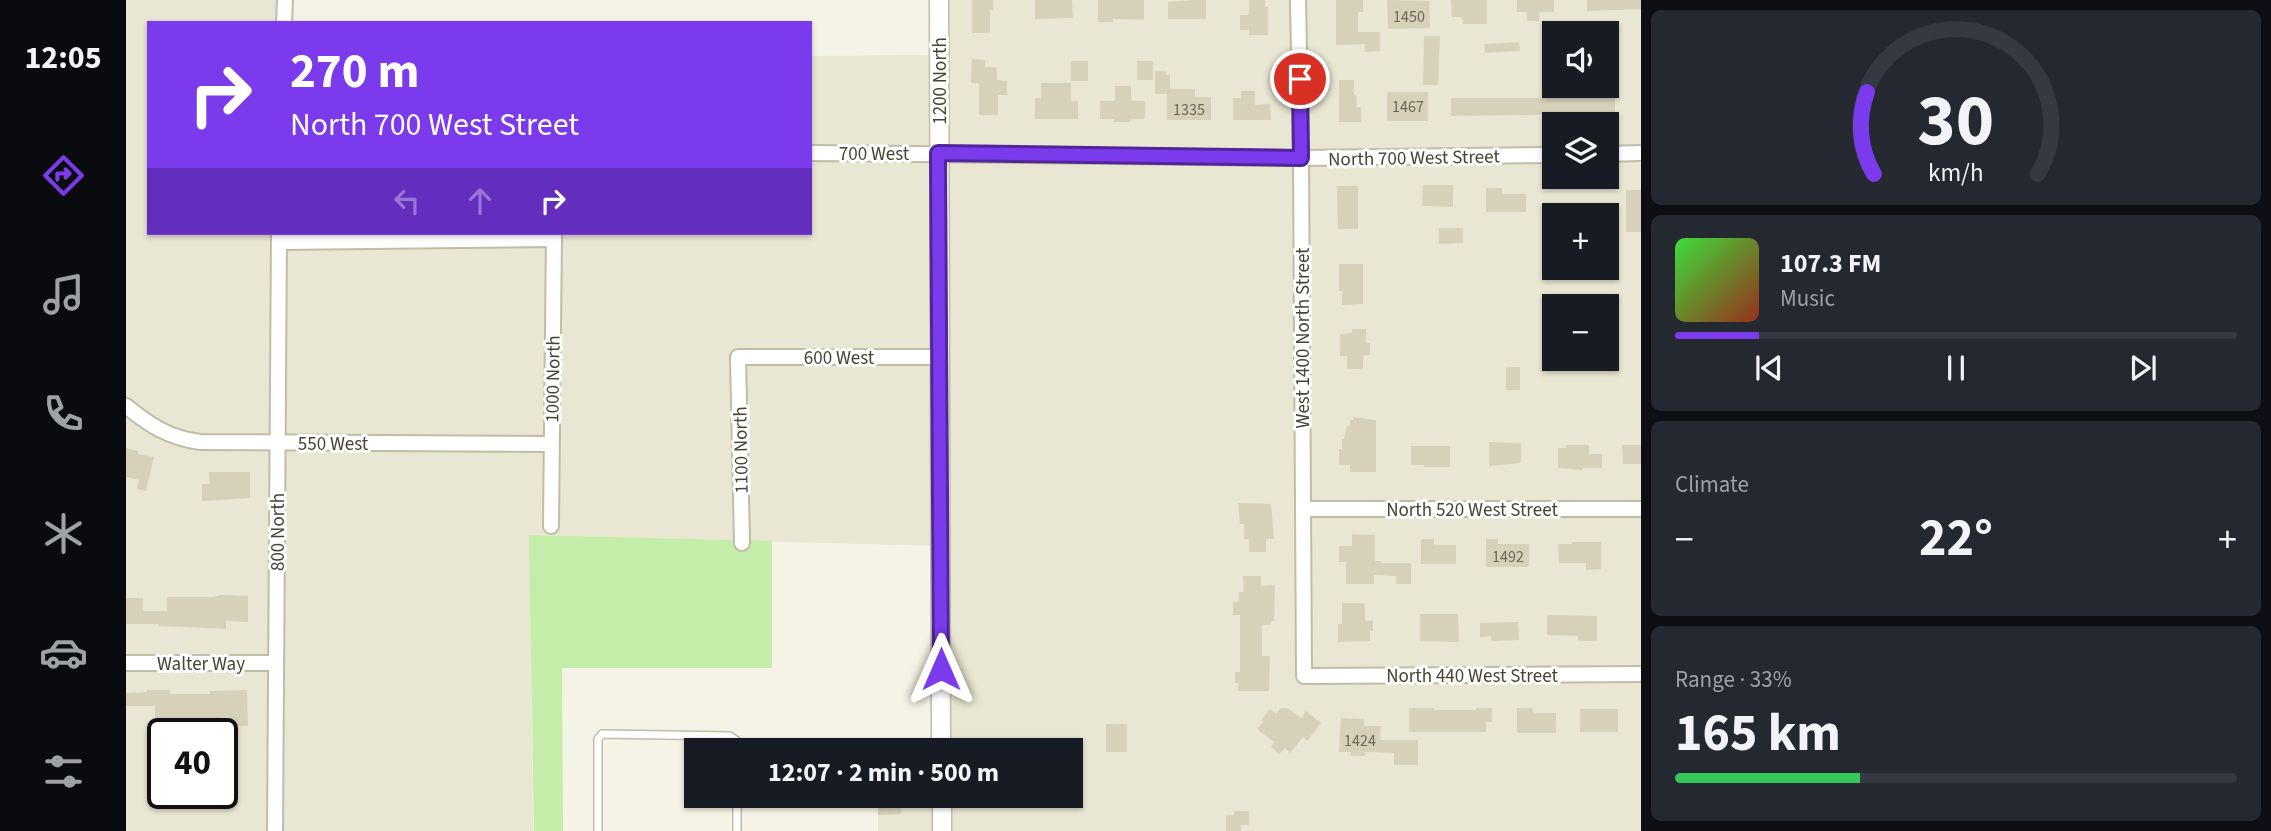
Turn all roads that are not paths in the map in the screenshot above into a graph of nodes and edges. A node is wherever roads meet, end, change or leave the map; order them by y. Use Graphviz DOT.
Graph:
graph roads {
  1 [pos="285,0"];
  2 [pos="939,0"];
  3 [pos="1298,0"];
  4 [pos="284,21"];
  5 [pos="812,153"];
  6 [pos="938,153"];
  7 [pos="1641,153"];
  8 [pos="1619,154"];
  9 [pos="1542,155"];
  10 [pos="1301,158"];
  11 [pos="554,236"];
  12 [pos="279,237"];
  13 [pos="738,357"];
  14 [pos="939,357"];
  15 [pos="126,406"];
  16 [pos="277,443"];
  17 [pos="551,444"];
  18 [pos="1303,509"];
  19 [pos="1641,509"];
  20 [pos="551,526"];
  21 [pos="741,543"];
  22 [pos="126,663"];
  23 [pos="275,663"];
  24 [pos="1641,674"];
  25 [pos="1304,676"];
  26 [pos="733,738"];
  27 [pos="942,738"];
  28 [pos="737,808"];
  29 [pos="942,808"];
  30 [pos="275,831"];
  31 [pos="598,831"];
  32 [pos="737,831"];
  33 [pos="942,831"];
  1 -- 4 [label="street"];
  2 -- 6 [label="street, 1200 North"];
  3 -- 10 [label="street, West 1400 North Street"];
  5 -- 6 [label="street, 700 West"];
  6 -- 10 [label="street, North 700 West Street"];
  6 -- 14 [label="street, 1200 North"];
  7 -- 8 [label="street"];
  9 -- 10 [label="street, North 700 West Street"];
  10 -- 18 [label="street, West 1400 North Street"];
  11 -- 12 [label="street"];
  11 -- 17 [label="street, 1000 North"];
  12 -- 16 [label="street, 800 North"];
  13 -- 14 [label="street, 600 West"];
  13 -- 21 [label="street, 1100 North"];
  14 -- 27 [label="street, 1200 North"];
  15 -- 16 [label="street, 550 West"];
  16 -- 17 [label="street, 550 West"];
  16 -- 23 [label="street, 800 North"];
  17 -- 20 [label="street, 1000 North"];
  18 -- 19 [label="street, North 520 West Street"];
  18 -- 25 [label="street, West 1400 North Street"];
  22 -- 23 [label="street, Walter Way"];
  23 -- 30 [label="street, 800 North"];
  24 -- 25 [label="street, North 440 West Street"];
  26 -- 31 [label="lane"];
  28 -- 32 [label="lane"];
  29 -- 33 [label="street"];
}
